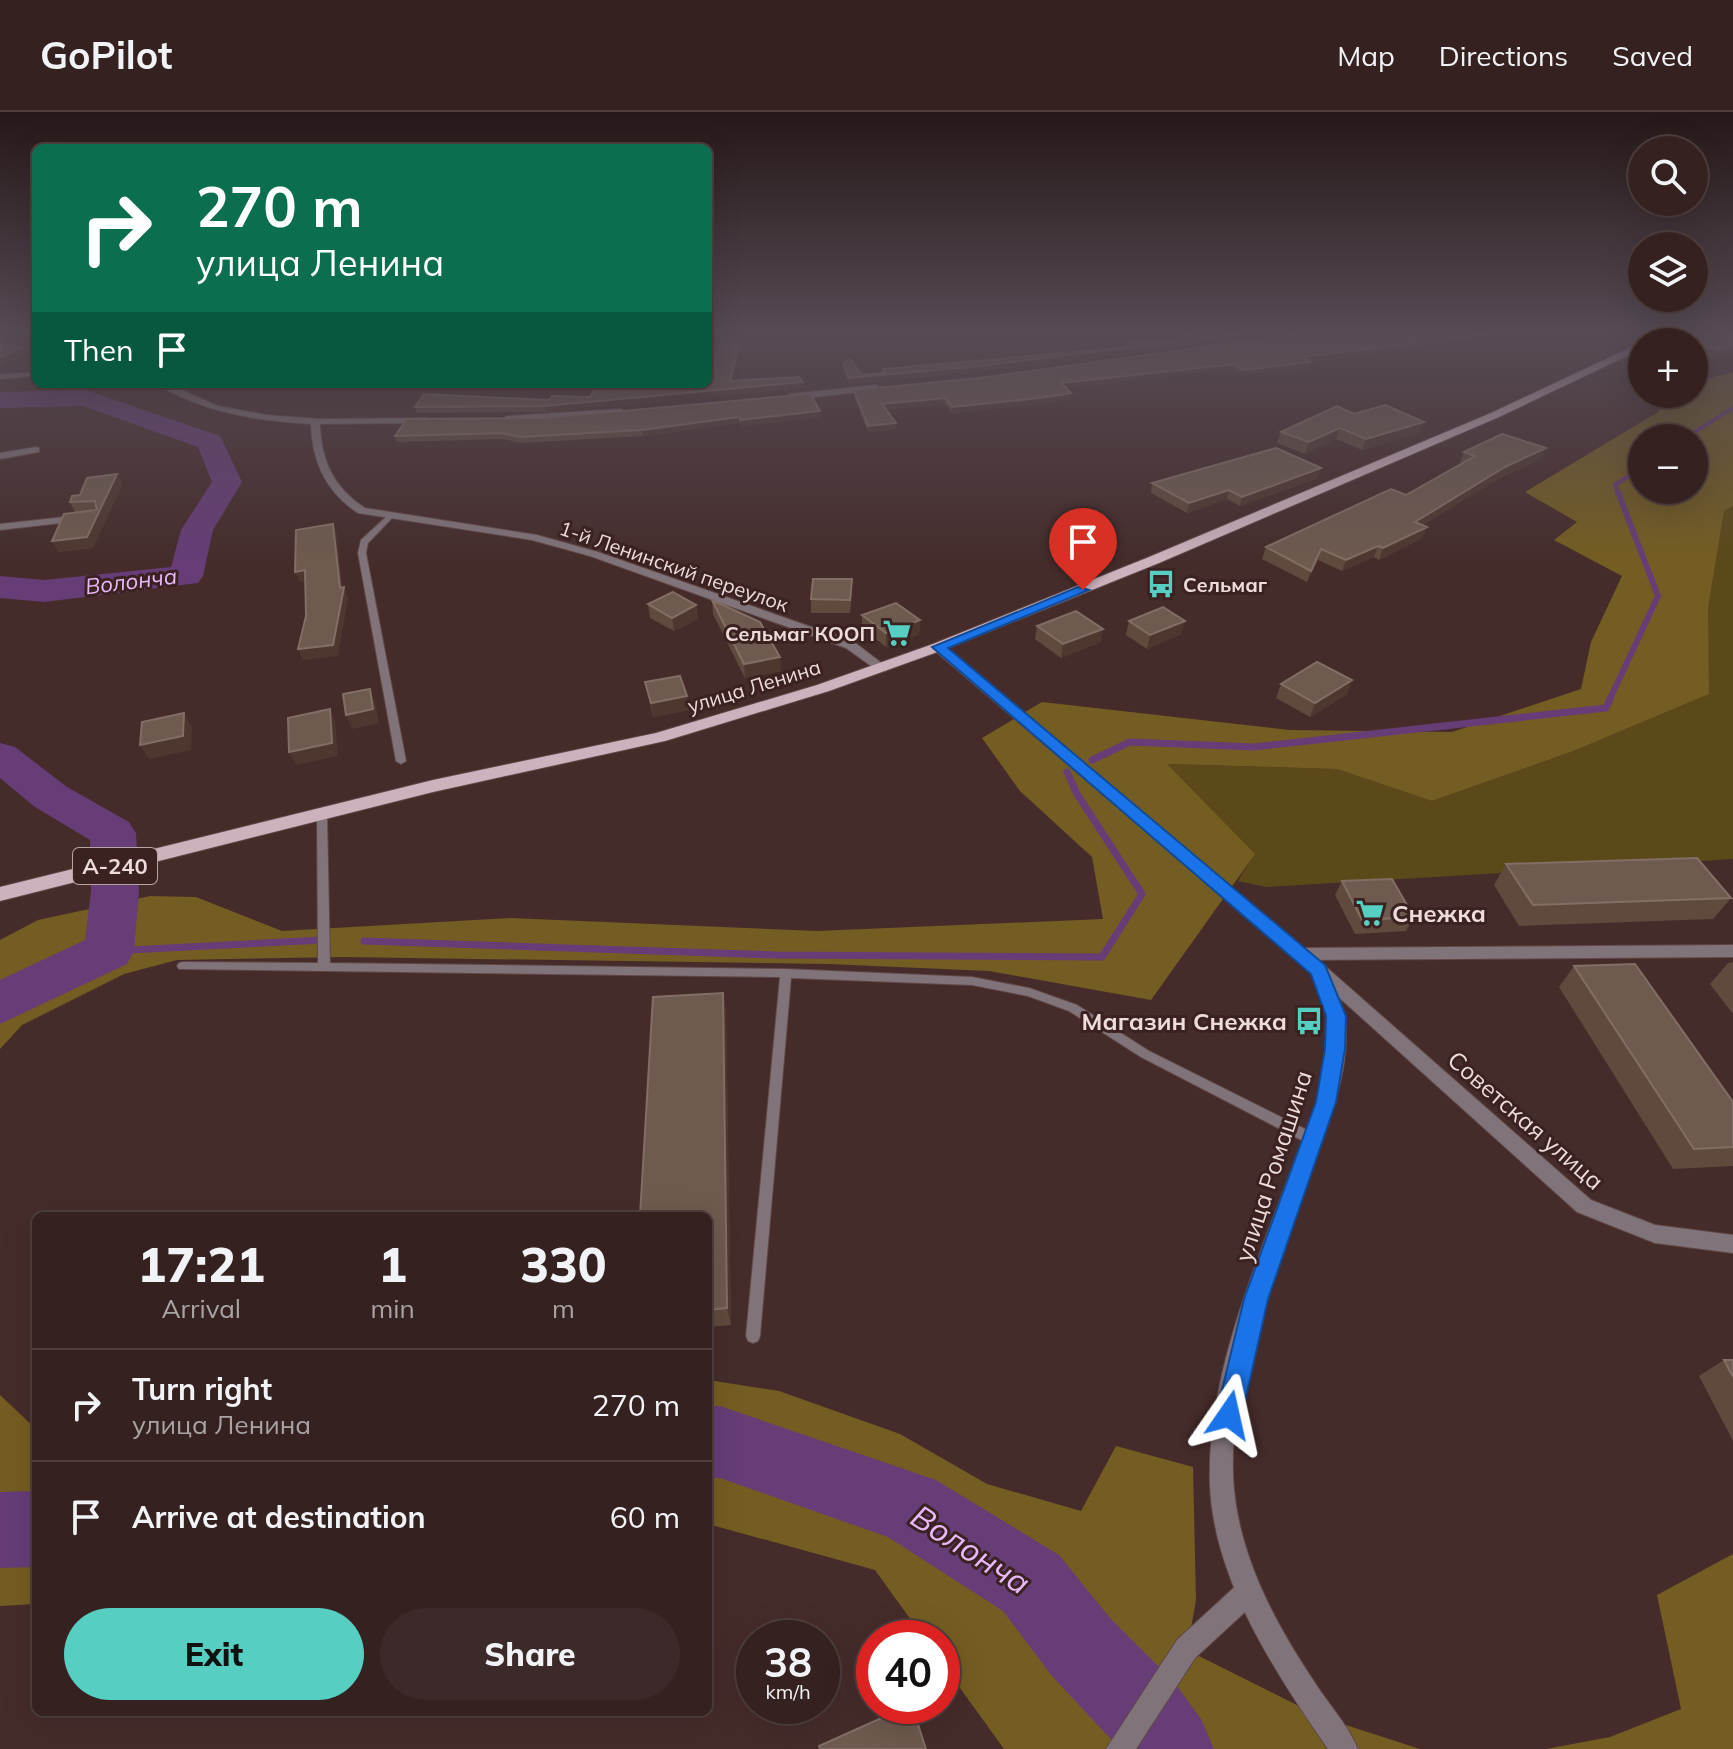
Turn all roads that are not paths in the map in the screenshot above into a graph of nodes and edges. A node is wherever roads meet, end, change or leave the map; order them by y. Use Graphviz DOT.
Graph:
graph roads {
  1 [pos="223,409"];
  2 [pos="1502,409"];
  3 [pos="625,411"];
  4 [pos="501,419"];
  5 [pos="441,420"];
  6 [pos="315,422"];
  7 [pos="36,450"];
  8 [pos="0,456"];
  9 [pos="96,516"];
  10 [pos="390,516"];
  11 [pos="0,527"];
  12 [pos="938,647"];
  13 [pos="882,668"];
  14 [pos="401,761"];
  15 [pos="322,814"];
  16 [pos="0,894"];
  17 [pos="1733,951"];
  18 [pos="1299,954"];
  19 [pos="183,966"];
  20 [pos="324,966"];
  21 [pos="1319,970"];
  22 [pos="786,973"];
  23 [pos="1312,1139"];
  24 [pos="1733,1244"];
  25 [pos="753,1336"];
  26 [pos="1248,1592"];
  27 [pos="1126,1738"];
  28 [pos="1344,1749"];
  1 -- 6 [label="street"];
  2 -- 12 [label="main road, улица Ленина / А-240"];
  3 -- 4 [label="street"];
  5 -- 6 [label="street"];
  6 -- 10 [label="street, 1-й Ленинский переулок"];
  7 -- 8 [label="street"];
  9 -- 11 [label="street"];
  10 -- 13 [label="street, 1-й Ленинский переулок"];
  10 -- 14 [label="lane"];
  12 -- 13 [label="main road, улица Ленина / А-240"];
  12 -- 18 [label="street"];
  13 -- 15 [label="main road, улица Ленина / А-240"];
  15 -- 16 [label="main road, улица Ленина / А-240"];
  15 -- 20 [label="lane"];
  17 -- 18 [label="street"];
  18 -- 21 [label="street"];
  19 -- 20 [label="lane"];
  20 -- 22 [label="lane"];
  21 -- 23 [label="street, улица Ромашина"];
  21 -- 24 [label="street, Советская улица"];
  22 -- 23 [label="lane"];
  22 -- 25 [label="lane"];
  23 -- 26 [label="street, улица Ромашина"];
  26 -- 27 [label="street"];
  26 -- 28 [label="street, улица Ромашина"];
}
